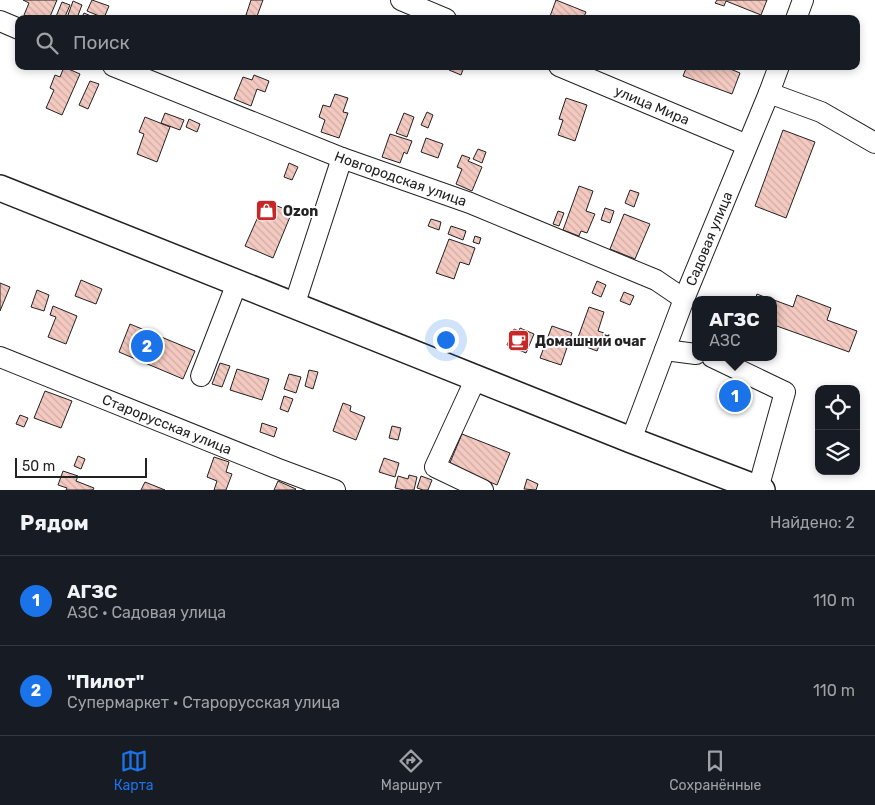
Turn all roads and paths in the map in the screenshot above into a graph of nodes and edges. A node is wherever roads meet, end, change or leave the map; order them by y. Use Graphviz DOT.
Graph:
graph roads {
  1 [pos="401,0"];
  2 [pos="803,0"];
  3 [pos="436,10"];
  4 [pos="797,15"];
  5 [pos="0,21"];
  6 [pos="15,27"];
  7 [pos="123,70"];
  8 [pos="569,70"];
  9 [pos="778,70"];
  10 [pos="769,93"];
  11 [pos="875,143"];
  12 [pos="747,145"];
  13 [pos="342,158"];
  14 [pos="0,188"];
  15 [pos="237,283"];
  16 [pos="684,299"];
  17 [pos="294,306"];
  18 [pos="665,350"];
  19 [pos="692,353"];
  20 [pos="0,357"];
  21 [pos="720,361"];
  22 [pos="201,376"];
  23 [pos="476,378"];
  24 [pos="631,440"];
  25 [pos="760,489"];
  26 [pos="335,490"];
  27 [pos="483,490"];
  1 -- 3 [label="street"];
  2 -- 4 [label="street"];
  5 -- 6 [label="street"];
  7 -- 13 [label="street, Новгородская улица"];
  8 -- 12 [label="street, улица Мира"];
  9 -- 10 [label="street, Садовая улица"];
  10 -- 11 [label="street"];
  10 -- 12 [label="street, Садовая улица"];
  12 -- 16 [label="street, Садовая улица"];
  13 -- 16 [label="street, Новгородская улица"];
  13 -- 17 [label="street"];
  14 -- 15 [label="main road"];
  15 -- 17 [label="main road"];
  15 -- 22 [label="street"];
  16 -- 18 [label="street, Садовая улица"];
  17 -- 23 [label="main road"];
  18 -- 19 [label="street"];
  18 -- 24 [label="street, Садовая улица"];
  20 -- 26 [label="street, Старорусская улица"];
  21 -- 25 [label="street"];
  23 -- 24 [label="main road"];
  23 -- 27 [label="street"];
  24 -- 25 [label="main road"];
}
